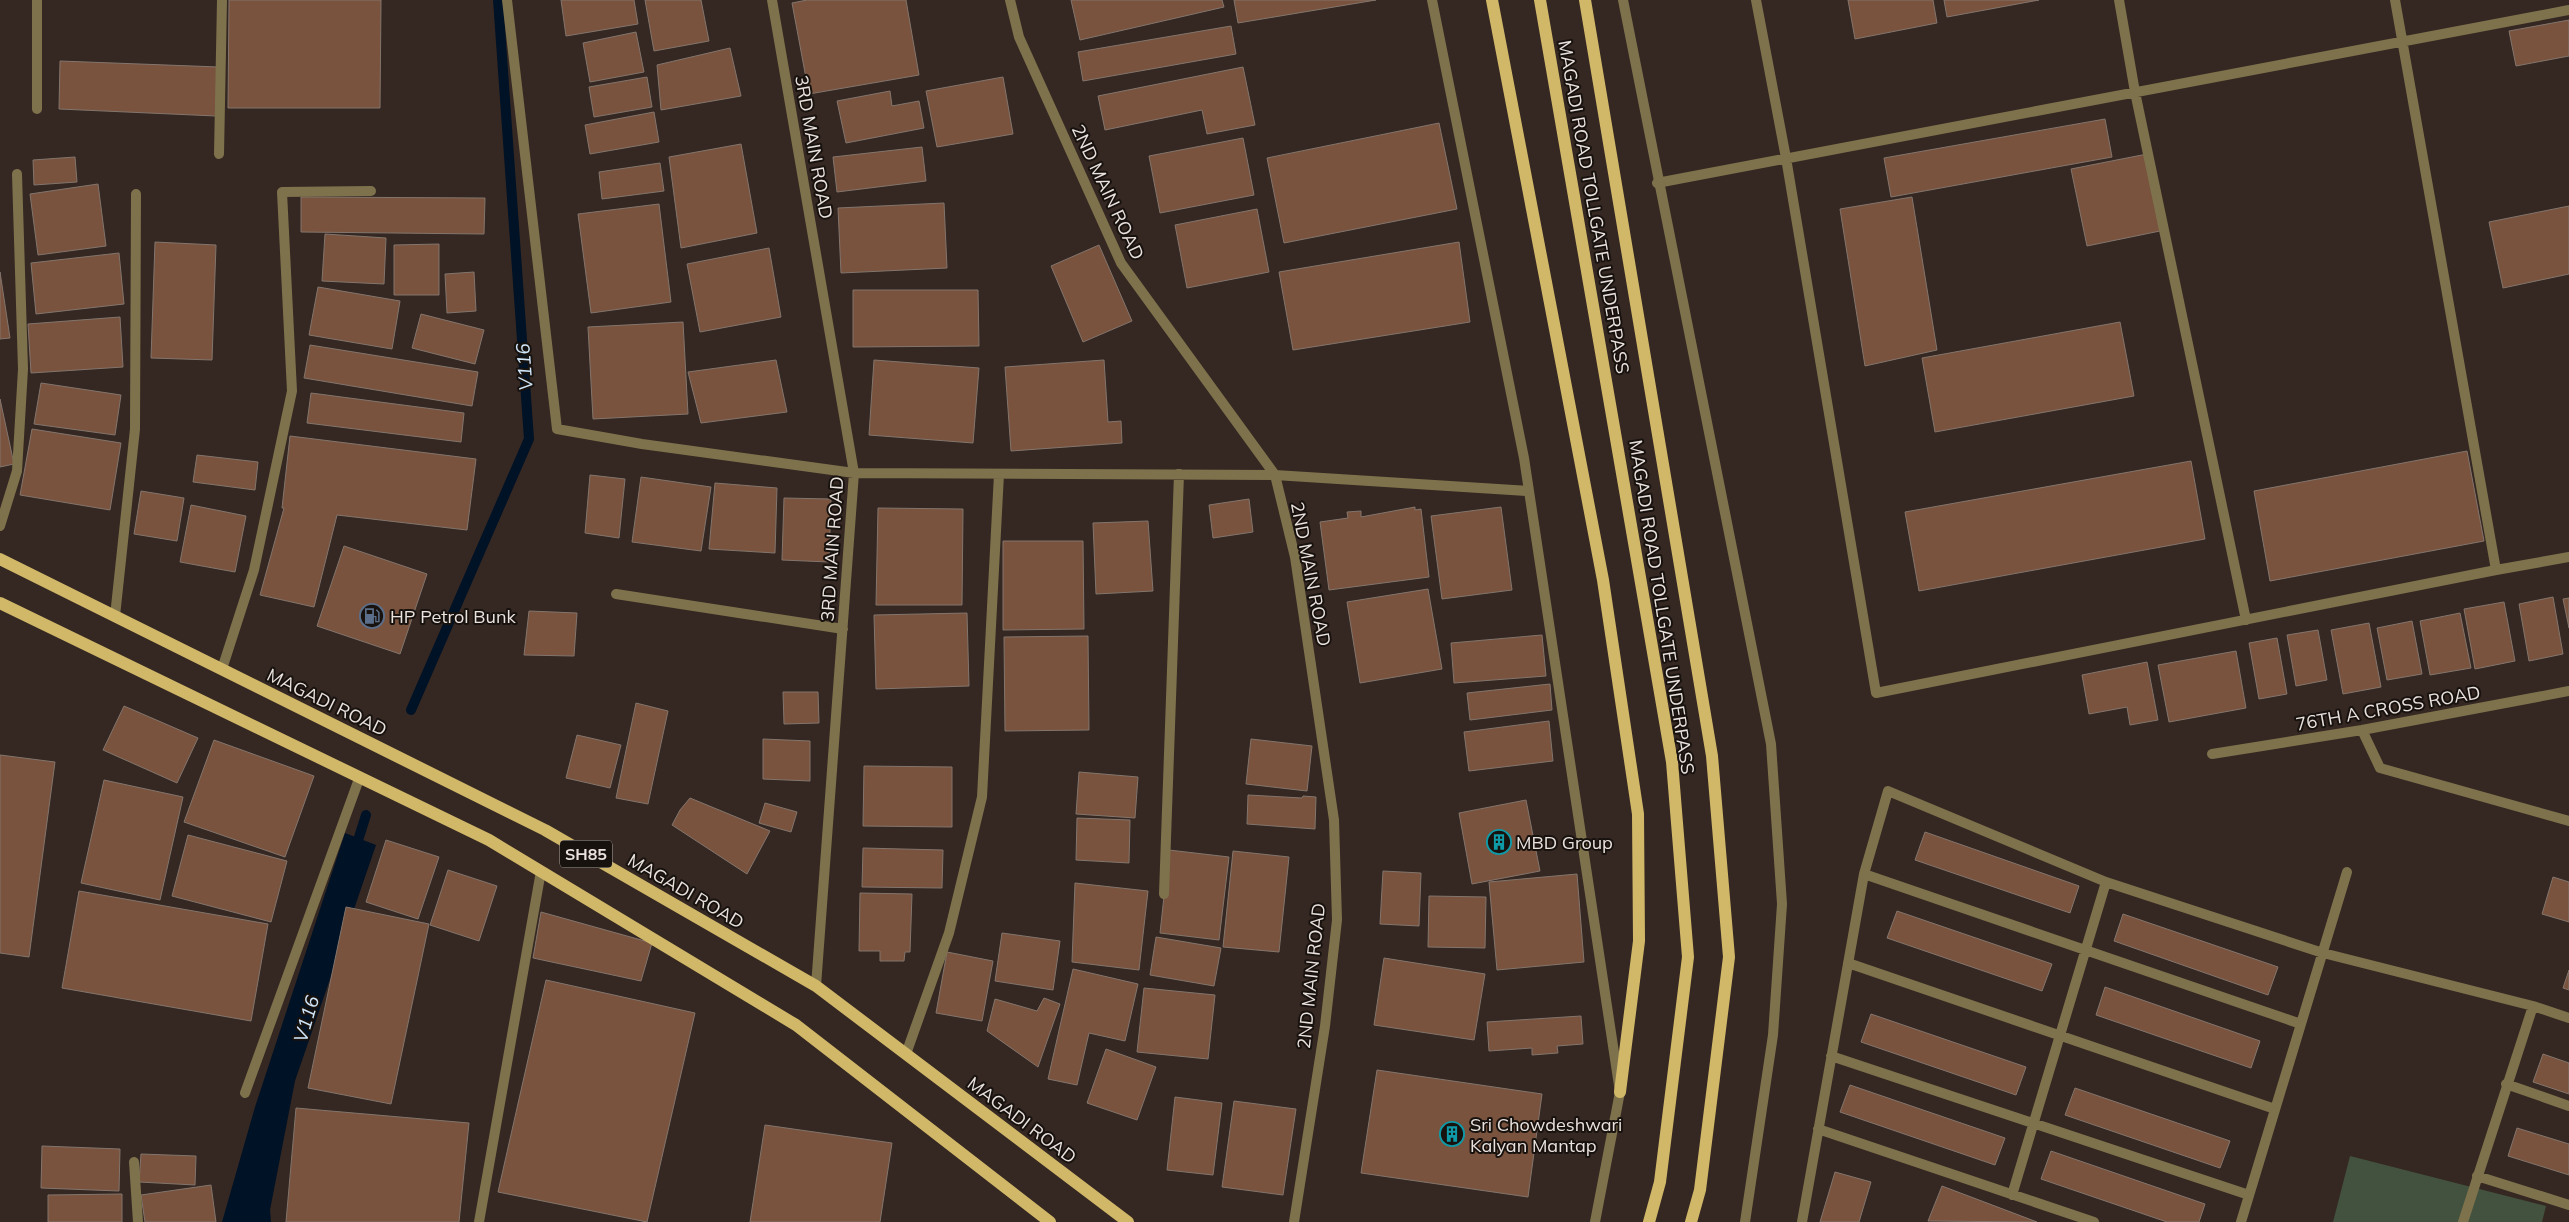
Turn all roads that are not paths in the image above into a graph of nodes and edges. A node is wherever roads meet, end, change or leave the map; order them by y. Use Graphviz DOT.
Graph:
graph roads {
  1 [pos="37,0"];
  2 [pos="222,0"];
  3 [pos="508,0"];
  4 [pos="772,0"];
  5 [pos="1010,0"];
  6 [pos="1432,0"];
  7 [pos="1492,0"];
  8 [pos="1540,0"];
  9 [pos="1584,0"];
  10 [pos="1623,0"];
  11 [pos="1756,0"];
  12 [pos="2119,0"];
  13 [pos="2396,0"];
  14 [pos="2569,10"];
  15 [pos="2403,42"];
  16 [pos="2135,92"];
  17 [pos="37,109"];
  18 [pos="219,154"];
  19 [pos="1786,158"];
  20 [pos="17,174"];
  21 [pos="1657,183"];
  22 [pos="371,191"];
  23 [pos="136,194"];
  24 [pos="854,473"];
  25 [pos="999,474"];
  26 [pos="1179,474"];
  27 [pos="1275,475"];
  28 [pos="1528,490"];
  29 [pos="0,526"];
  30 [pos="2569,557"];
  31 [pos="0,559"];
  32 [pos="2496,570"];
  33 [pos="616,594"];
  34 [pos="0,603"];
  35 [pos="115,616"];
  36 [pos="2246,620"];
  37 [pos="843,630"];
  38 [pos="222,670"];
  39 [pos="2569,691"];
  40 [pos="2362,730"];
  41 [pos="2212,754"];
  42 [pos="359,778"];
  43 [pos="2569,821"];
  44 [pos="541,871"];
  45 [pos="2346,872"];
  46 [pos="1864,874"];
  47 [pos="2106,882"];
  48 [pos="1164,894"];
  49 [pos="2086,950"];
  50 [pos="2323,953"];
  51 [pos="1848,963"];
  52 [pos="816,986"];
  53 [pos="2533,1006"];
  54 [pos="2569,1018"];
  55 [pos="2301,1024"];
  56 [pos="2060,1036"];
  57 [pos="906,1054"];
  58 [pos="1831,1056"];
  59 [pos="2506,1084"];
  60 [pos="1620,1092"];
  61 [pos="245,1093"];
  62 [pos="2569,1106"];
  63 [pos="2275,1109"];
  64 [pos="2034,1124"];
  65 [pos="1818,1129"];
  66 [pos="134,1162"];
  67 [pos="2477,1176"];
  68 [pos="2012,1194"];
  69 [pos="2249,1195"];
  70 [pos="2569,1205"];
  71 [pos="138,1222"];
  72 [pos="479,1222"];
  73 [pos="1050,1222"];
  74 [pos="1128,1222"];
  75 [pos="1294,1222"];
  76 [pos="1595,1222"];
  77 [pos="1648,1222"];
  78 [pos="1691,1222"];
  79 [pos="1745,1222"];
  80 [pos="1802,1222"];
  81 [pos="2094,1222"];
  82 [pos="2241,1222"];
  83 [pos="2463,1222"];
  1 -- 17 [label="street"];
  2 -- 18 [label="street"];
  3 -- 24 [label="street"];
  4 -- 24 [label="street, 3RD MAIN ROAD"];
  5 -- 27 [label="street, 2ND MAIN ROAD"];
  6 -- 28 [label="street"];
  7 -- 60 [label="main road"];
  8 -- 77 [label="main road, MAGADI ROAD TOLLGATE UNDERPASS"];
  9 -- 78 [label="main road, MAGADI ROAD TOLLGATE UNDERPASS"];
  10 -- 21 [label="street"];
  11 -- 19 [label="street"];
  12 -- 16 [label="street"];
  13 -- 15 [label="street"];
  14 -- 15 [label="street"];
  15 -- 16 [label="street"];
  15 -- 32 [label="street"];
  16 -- 19 [label="street"];
  16 -- 36 [label="street"];
  19 -- 21 [label="street"];
  19 -- 36 [label="street"];
  20 -- 29 [label="street"];
  21 -- 79 [label="street"];
  22 -- 38 [label="street"];
  23 -- 35 [label="street"];
  24 -- 25 [label="street"];
  24 -- 37 [label="street, 3RD MAIN ROAD"];
  25 -- 26 [label="street"];
  25 -- 57 [label="street"];
  26 -- 27 [label="street"];
  26 -- 48 [label="street"];
  27 -- 28 [label="street"];
  27 -- 75 [label="street, 2ND MAIN ROAD"];
  28 -- 60 [label="street"];
  30 -- 32 [label="street"];
  31 -- 35 [label="main road, MAGADI ROAD / SH85"];
  32 -- 36 [label="street"];
  33 -- 37 [label="street"];
  34 -- 42 [label="main road, SH85"];
  35 -- 38 [label="main road, MAGADI ROAD / SH85"];
  37 -- 52 [label="street, 3RD MAIN ROAD"];
  38 -- 52 [label="main road, MAGADI ROAD / SH85"];
  39 -- 40 [label="street, 76TH A CROSS ROAD"];
  40 -- 41 [label="street, 76TH A CROSS ROAD"];
  40 -- 43 [label="street"];
  42 -- 44 [label="main road, SH85"];
  42 -- 61 [label="street"];
  44 -- 72 [label="street"];
  44 -- 73 [label="main road, SH85"];
  45 -- 50 [label="street"];
  46 -- 47 [label="street"];
  46 -- 49 [label="street"];
  46 -- 51 [label="street"];
  47 -- 49 [label="street"];
  47 -- 50 [label="street"];
  49 -- 55 [label="street"];
  49 -- 56 [label="street"];
  50 -- 53 [label="street"];
  50 -- 55 [label="street"];
  51 -- 56 [label="street"];
  51 -- 58 [label="street"];
  52 -- 57 [label="main road, MAGADI ROAD / SH85"];
  53 -- 54 [label="street"];
  53 -- 59 [label="street"];
  55 -- 63 [label="street"];
  56 -- 63 [label="street"];
  56 -- 64 [label="street"];
  57 -- 74 [label="main road, MAGADI ROAD / SH85"];
  58 -- 64 [label="street"];
  58 -- 65 [label="street"];
  59 -- 62 [label="street"];
  59 -- 67 [label="street"];
  60 -- 76 [label="street"];
  63 -- 69 [label="street"];
  64 -- 68 [label="street"];
  64 -- 69 [label="street"];
  65 -- 68 [label="street"];
  65 -- 80 [label="street"];
  66 -- 71 [label="street"];
  67 -- 70 [label="street"];
  67 -- 83 [label="street"];
  68 -- 81 [label="street"];
  69 -- 82 [label="street"];
}
